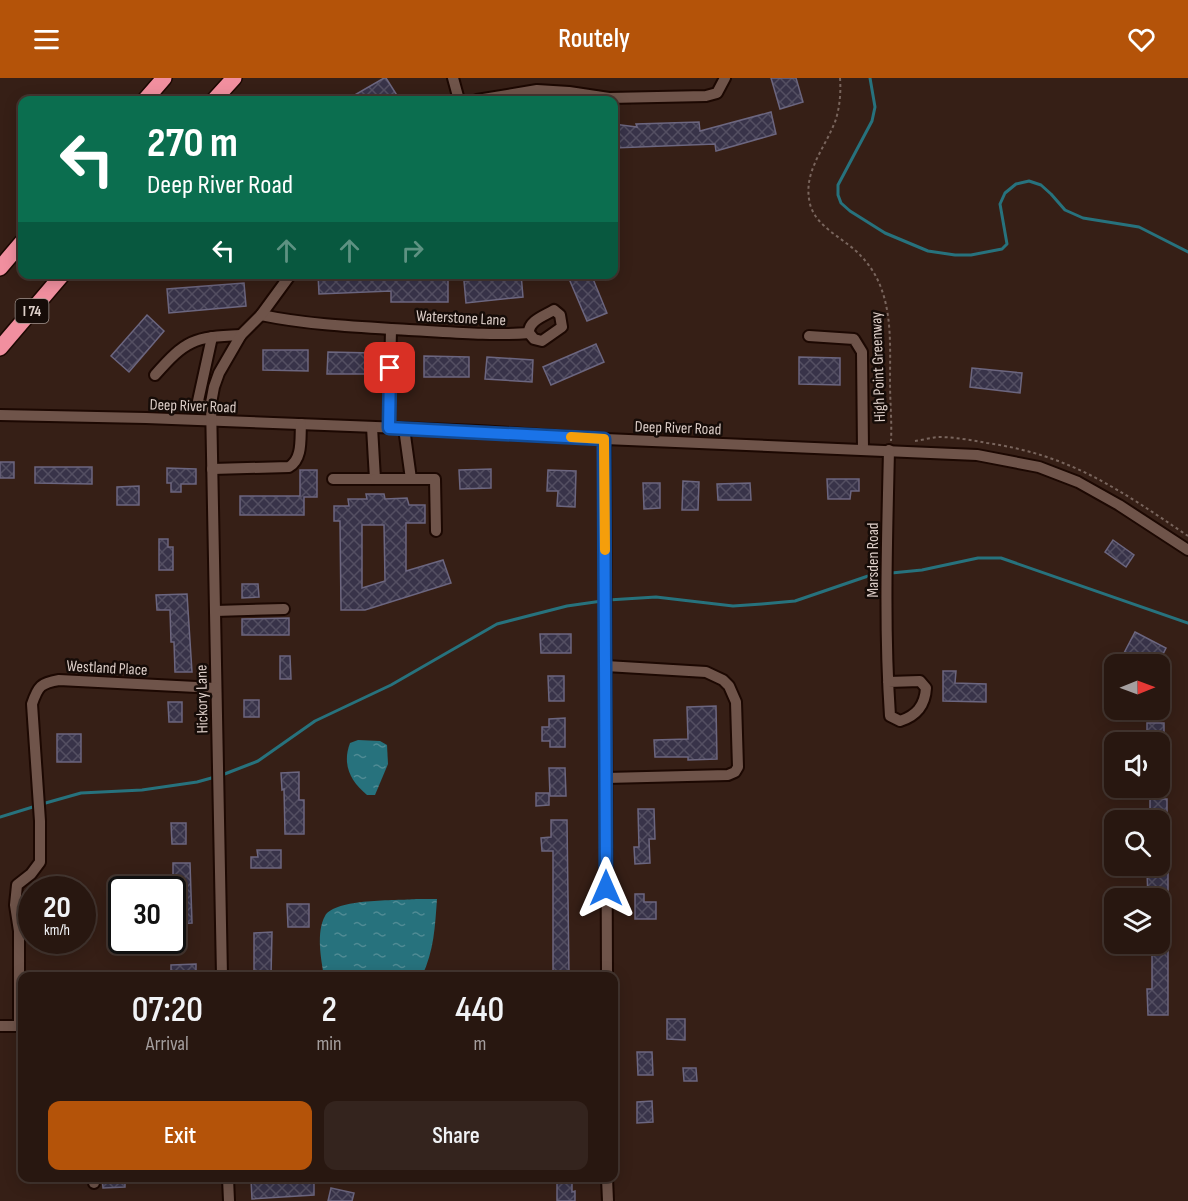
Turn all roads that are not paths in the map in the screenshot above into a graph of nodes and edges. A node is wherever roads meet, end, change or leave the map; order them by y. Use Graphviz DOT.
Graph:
graph roads {
  1 [pos="164,78"];
  2 [pos="234,78"];
  3 [pos="453,78"];
  4 [pos="725,78"];
  5 [pos="148,96"];
  6 [pos="218,96"];
  7 [pos="458,96"];
  8 [pos="501,96"];
  9 [pos="596,96"];
  10 [pos="618,98"];
  11 [pos="18,247"];
  12 [pos="0,268"];
  13 [pos="59,279"];
  14 [pos="287,279"];
  15 [pos="261,315"];
  16 [pos="391,329"];
  17 [pos="529,333"];
  18 [pos="241,335"];
  19 [pos="809,336"];
  20 [pos="212,338"];
  21 [pos="0,348"];
  22 [pos="155,375"];
  23 [pos="198,400"];
  24 [pos="211,407"];
  25 [pos="0,415"];
  26 [pos="195,420"];
  27 [pos="211,421"];
  28 [pos="301,424"];
  29 [pos="372,427"];
  30 [pos="389,428"];
  31 [pos="404,428"];
  32 [pos="604,439"];
  33 [pos="890,445"];
  34 [pos="863,450"];
  35 [pos="212,469"];
  36 [pos="333,479"];
  37 [pos="375,479"];
  38 [pos="411,479"];
  39 [pos="436,531"];
  40 [pos="1188,550"];
  41 [pos="284,609"];
  42 [pos="214,611"];
  43 [pos="606,666"];
  44 [pos="888,682"];
  45 [pos="216,688"];
  46 [pos="606,778"];
  47 [pos="20,972"];
  48 [pos="222,972"];
  49 [pos="607,972"];
  50 [pos="0,1026"];
  51 [pos="18,1026"];
  52 [pos="228,1182"];
  53 [pos="608,1182"];
  54 [pos="229,1201"];
  55 [pos="608,1201"];
  1 -- 5 [label="highway"];
  2 -- 6 [label="highway"];
  3 -- 7 [label="street"];
  4 -- 10 [label="street"];
  8 -- 9 [label="street"];
  11 -- 12 [label="highway"];
  13 -- 21 [label="highway, I 74"];
  14 -- 15 [label="street, Hickory Lane"];
  15 -- 16 [label="street, Waterstone Lane"];
  15 -- 18 [label="street, Hickory Lane"];
  16 -- 17 [label="street, Waterstone Lane"];
  16 -- 30 [label="street"];
  18 -- 20 [label="street"];
  18 -- 24 [label="street, Hickory Lane"];
  19 -- 34 [label="street"];
  20 -- 22 [label="street"];
  20 -- 23 [label="street"];
  23 -- 24 [label="street"];
  23 -- 26 [label="street"];
  24 -- 27 [label="street, Hickory Lane"];
  25 -- 26 [label="street, Deep River Road"];
  26 -- 27 [label="street, Deep River Road"];
  27 -- 28 [label="street, Deep River Road"];
  27 -- 35 [label="street, Hickory Lane"];
  28 -- 29 [label="street, Deep River Road"];
  28 -- 35 [label="street"];
  29 -- 30 [label="street, Deep River Road"];
  29 -- 37 [label="street"];
  30 -- 31 [label="street, Deep River Road"];
  31 -- 32 [label="street, Deep River Road"];
  31 -- 38 [label="street"];
  32 -- 34 [label="street, Deep River Road"];
  32 -- 43 [label="street"];
  33 -- 34 [label="street, Deep River Road"];
  33 -- 40 [label="street, Deep River Road"];
  33 -- 44 [label="street, Marsden Road"];
  35 -- 42 [label="street, Hickory Lane"];
  36 -- 37 [label="street"];
  37 -- 38 [label="street"];
  38 -- 39 [label="street"];
  41 -- 42 [label="street"];
  42 -- 45 [label="street, Hickory Lane"];
  43 -- 46 [label="street"];
  43 -- 46 [label="street"];
  44 -- 44 [label="street"];
  45 -- 47 [label="street, Westland Place"];
  45 -- 48 [label="street, Hickory Lane"];
  46 -- 49 [label="street"];
  50 -- 51 [label="street"];
  52 -- 54 [label="street"];
  53 -- 55 [label="street"];
}
